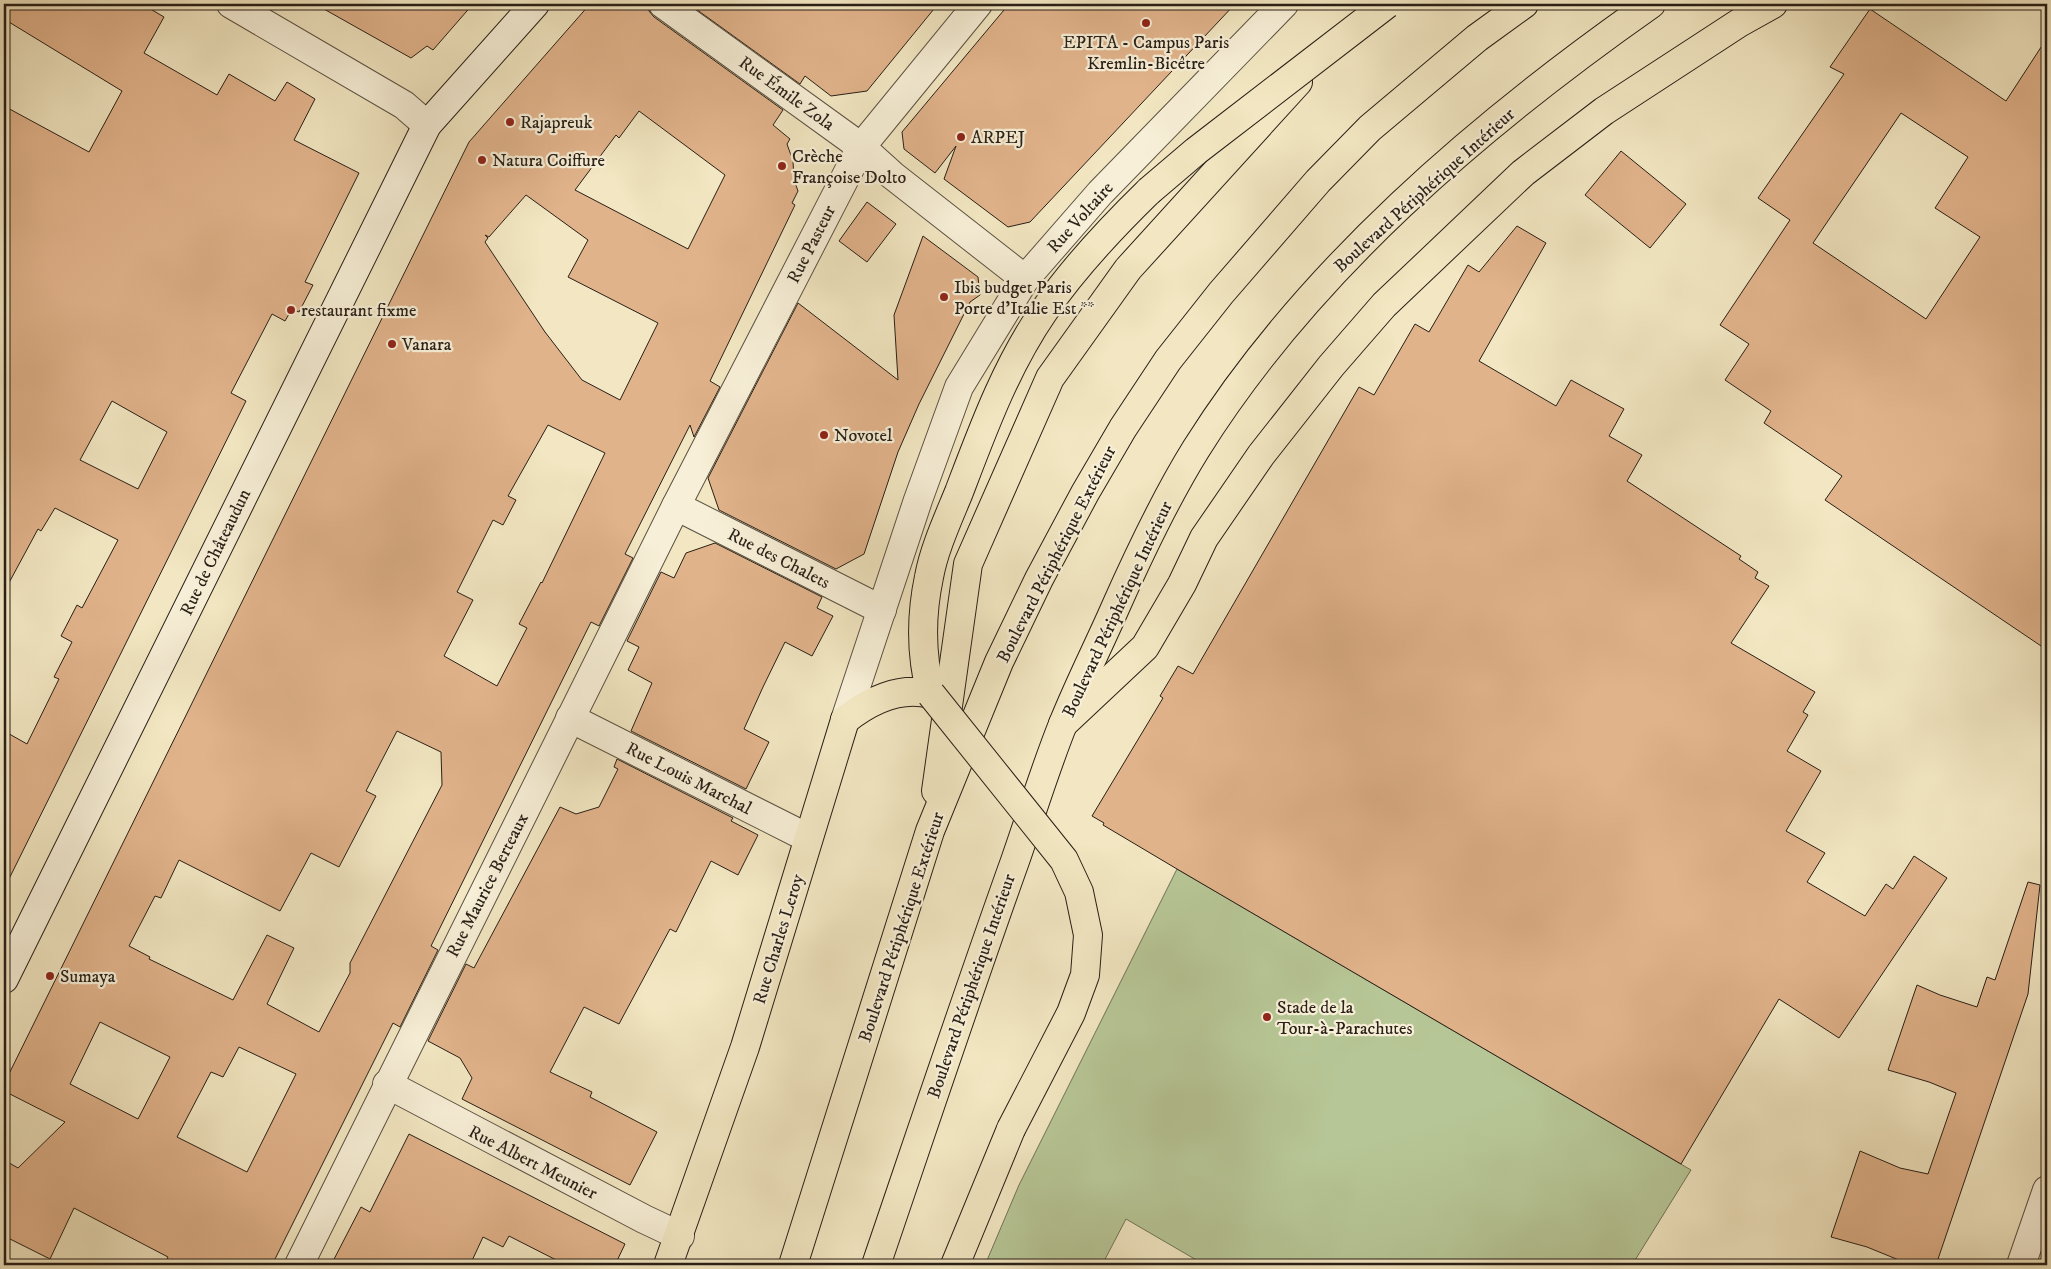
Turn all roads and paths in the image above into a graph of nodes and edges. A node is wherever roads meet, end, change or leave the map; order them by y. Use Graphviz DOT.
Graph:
graph roads {
  1 [pos="231,4"];
  2 [pos="534,4"];
  3 [pos="663,4"];
  4 [pos="978,4"];
  5 [pos="1284,4"];
  6 [pos="1370,4"];
  7 [pos="1387,4"];
  8 [pos="1524,4"];
  9 [pos="1651,4"];
  10 [pos="1773,4"];
  11 [pos="427,125"];
  12 [pos="861,147"];
  13 [pos="1025,279"];
  14 [pos="676,506"];
  15 [pos="882,610"];
  16 [pos="931,694"];
  17 [pos="570,718"];
  18 [pos="845,720"];
  19 [pos="1063,724"];
  20 [pos="930,831"];
  21 [pos="808,838"];
  22 [pos="4,979"];
  23 [pos="387,1084"];
  24 [pos="2047,1190"];
  25 [pos="680,1236"];
  26 [pos="299,1265"];
  27 [pos="668,1265"];
  28 [pos="793,1265"];
  29 [pos="876,1265"];
  30 [pos="955,1265"];
  31 [pos="2021,1265"];
  1 -- 11 [label="street"];
  2 -- 11 [label="street, Rue de Châteaudun"];
  3 -- 12 [label="street, Rue Émile Zola"];
  4 -- 12 [label="street, Rue Pasteur"];
  5 -- 13 [label="street, Rue Voltaire"];
  6 -- 20 [label="main road"];
  7 -- 16 [label="main road, bridge"];
  8 -- 20 [label="main road, Boulevard Périphérique Extérieur"];
  9 -- 19 [label="main road, Boulevard Périphérique Intérieur"];
  10 -- 19 [label="main road"];
  11 -- 22 [label="street, Rue de Châteaudun"];
  12 -- 13 [label="street, Rue Émile Zola"];
  12 -- 14 [label="street, Rue Pasteur"];
  13 -- 15 [label="street, Rue Voltaire"];
  14 -- 15 [label="street, Rue des Chalets"];
  14 -- 17 [label="street, Rue Maurice Berteaux"];
  15 -- 18 [label="street, Rue Charles Leroy"];
  16 -- 18 [label="main road"];
  16 -- 30 [label="main road, bridge"];
  17 -- 21 [label="street, Rue Louis Marchal"];
  17 -- 23 [label="street, Rue Maurice Berteaux"];
  18 -- 21 [label="main road, Rue Charles Leroy"];
  19 -- 29 [label="main road, Boulevard Périphérique Intérieur"];
  20 -- 28 [label="main road, Boulevard Périphérique Extérieur"];
  21 -- 25 [label="main road, Rue Charles Leroy"];
  23 -- 25 [label="street, Rue Albert Meunier"];
  23 -- 26 [label="street, Rue Maurice Berteaux"];
  24 -- 31 [label="street"];
  25 -- 27 [label="main road, Rue Charles Leroy"];
}
